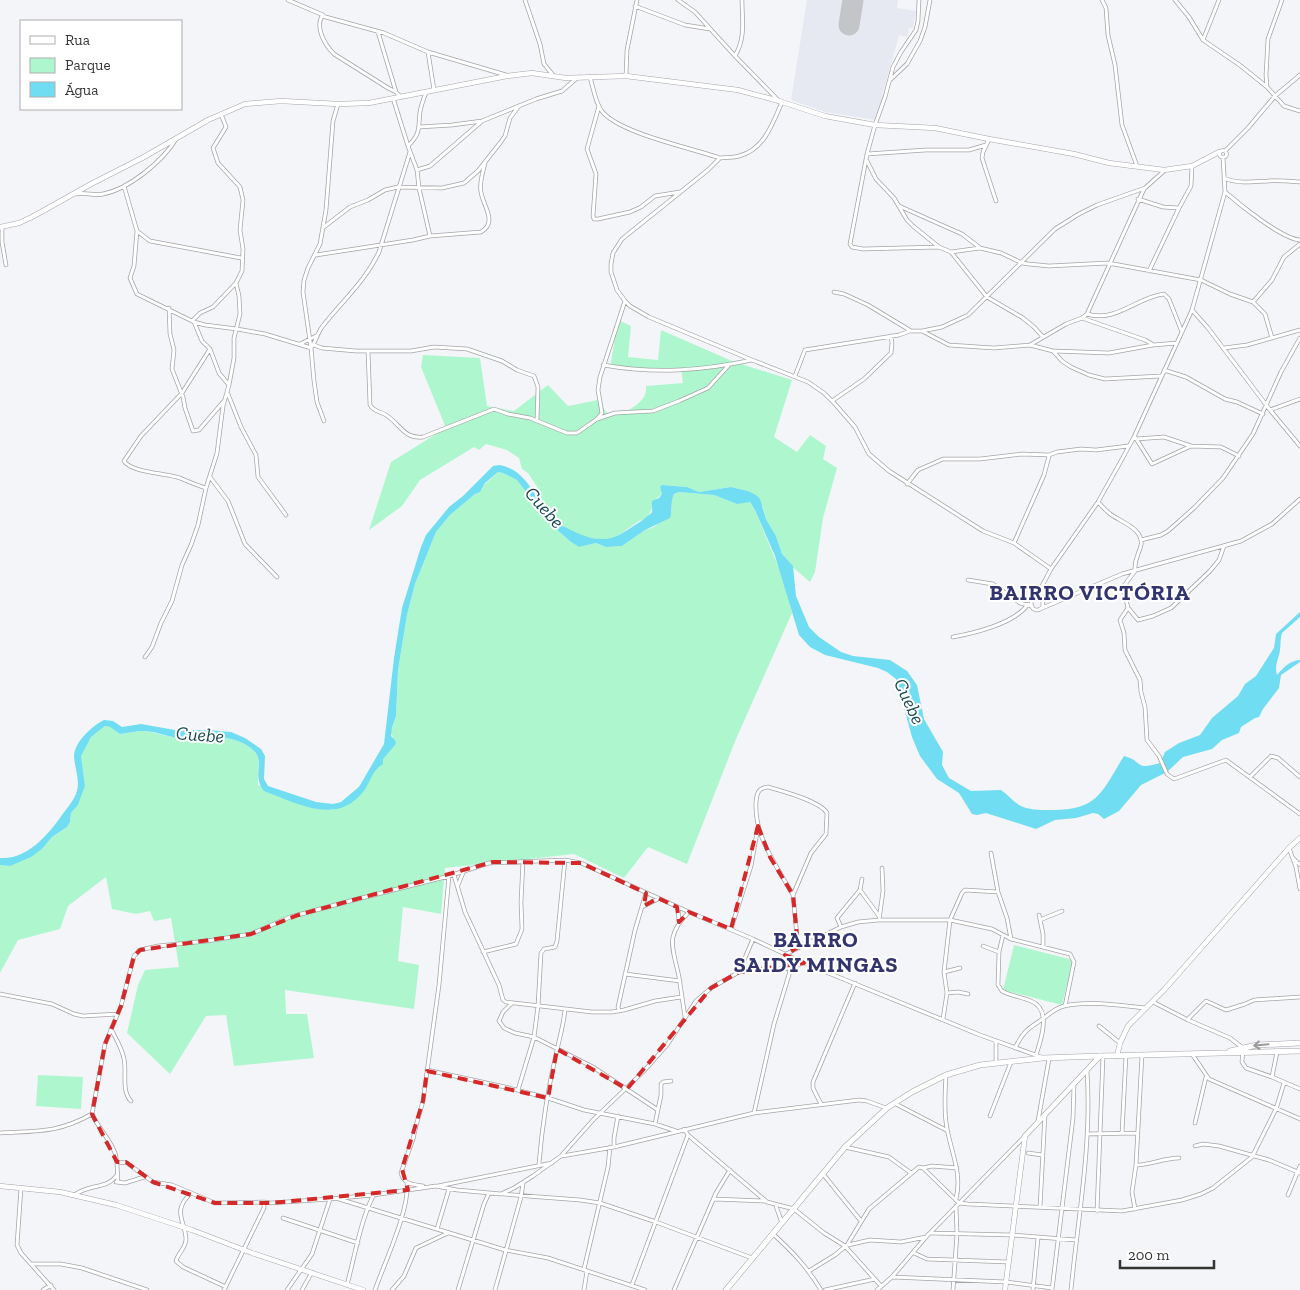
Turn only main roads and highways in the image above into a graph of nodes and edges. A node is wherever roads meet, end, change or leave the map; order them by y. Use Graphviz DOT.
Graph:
graph roads {
  1 [pos="1300,1043"];
  2 [pos="1242,1050"];
  3 [pos="1300,1051"];
  4 [pos="726,1290"];
  1 -- 2 [label="main road, one-way"];
  2 -- 3 [label="main road"];
  2 -- 4 [label="main road"];
}
